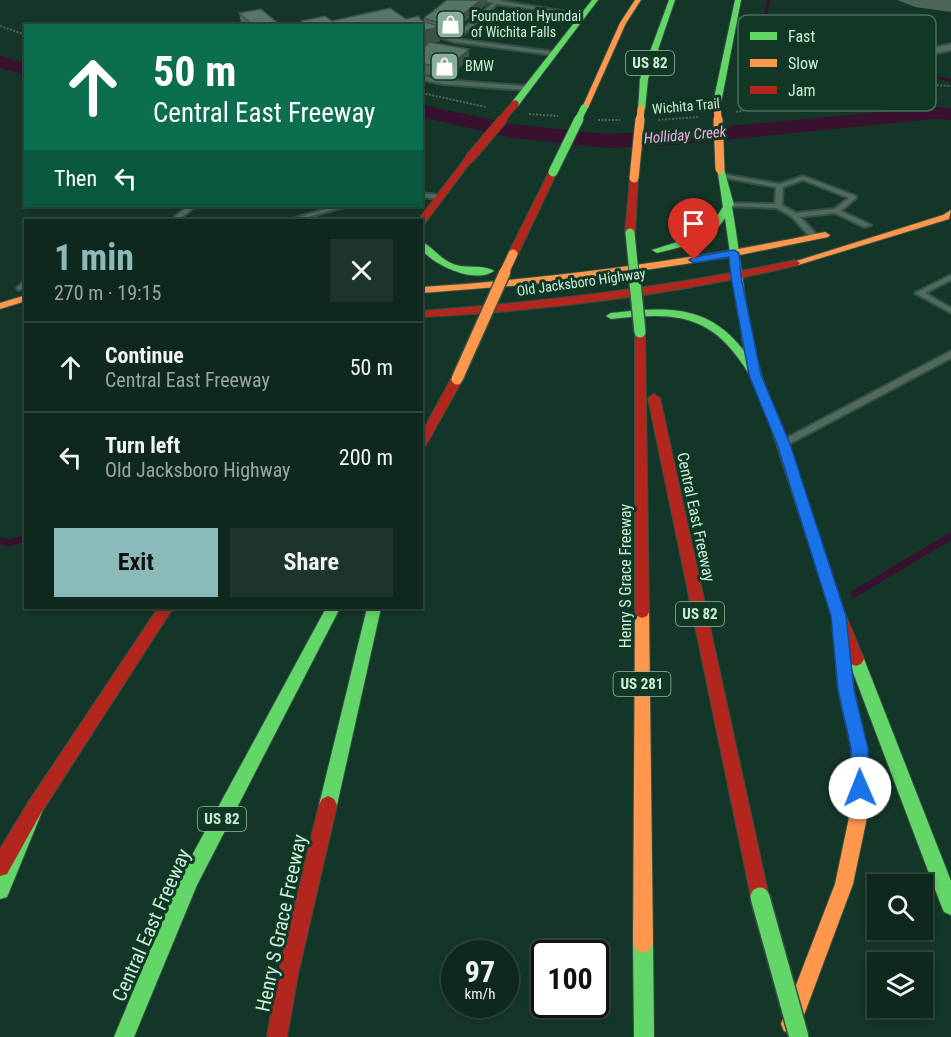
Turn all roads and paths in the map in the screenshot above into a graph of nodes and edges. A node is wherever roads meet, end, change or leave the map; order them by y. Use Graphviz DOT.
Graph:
graph roads {
  1 [pos="481,0"];
  2 [pos="595,0"];
  3 [pos="631,0"];
  4 [pos="638,0"];
  5 [pos="672,0"];
  6 [pos="686,0"];
  7 [pos="738,0"];
  8 [pos="498,1"];
  9 [pos="583,15"];
  10 [pos="664,18"];
  11 [pos="623,24"];
  12 [pos="0,26"];
  13 [pos="423,30"];
  14 [pos="24,34"];
  15 [pos="454,40"];
  16 [pos="951,47"];
  17 [pos="936,50"];
  18 [pos="553,53"];
  19 [pos="423,78"];
  20 [pos="936,85"];
  21 [pos="951,86"];
  22 [pos="525,88"];
  23 [pos="423,93"];
  24 [pos="487,107"];
  25 [pos="517,108"];
  26 [pos="741,111"];
  27 [pos="736,112"];
  28 [pos="704,116"];
  29 [pos="565,117"];
  30 [pos="598,120"];
  31 [pos="620,120"];
  32 [pos="652,120"];
  33 [pos="721,172"];
  34 [pos="780,186"];
  35 [pos="423,195"];
  36 [pos="438,197"];
  37 [pos="778,206"];
  38 [pos="191,207"];
  39 [pos="339,207"];
  40 [pos="730,208"];
  41 [pos="837,211"];
  42 [pos="951,213"];
  43 [pos="795,215"];
  44 [pos="175,219"];
  45 [pos="296,219"];
  46 [pos="423,220"];
  47 [pos="872,223"];
  48 [pos="747,226"];
  49 [pos="762,235"];
  50 [pos="815,237"];
  51 [pos="800,240"];
  52 [pos="423,247"];
  53 [pos="734,253"];
  54 [pos="615,255"];
  55 [pos="790,265"];
  56 [pos="520,267"];
  57 [pos="736,277"];
  58 [pos="951,278"];
  59 [pos="768,281"];
  60 [pos="22,289"];
  61 [pos="423,290"];
  62 [pos="757,305"];
  63 [pos="0,306"];
  64 [pos="951,311"];
  65 [pos="423,314"];
  66 [pos="593,318"];
  67 [pos="501,326"];
  68 [pos="467,329"];
  69 [pos="747,330"];
  70 [pos="640,332"];
  71 [pos="951,354"];
  72 [pos="755,375"];
  73 [pos="423,440"];
  74 [pos="783,444"];
  75 [pos="165,609"];
  76 [pos="332,609"];
  77 [pos="374,609"];
  78 [pos="838,616"];
  79 [pos="35,807"];
  80 [pos="0,867"];
  81 [pos="0,890"];
  82 [pos="951,904"];
  83 [pos="124,1037"];
  84 [pos="277,1037"];
  85 [pos="644,1037"];
  86 [pos="787,1037"];
  87 [pos="799,1037"];
  1 -- 8 [label="lane"];
  2 -- 9 [label="main road"];
  3 -- 11 [label="main road, US 82"];
  4 -- 11 [label="main road"];
  5 -- 10 [label="main road, Central East Freeway"];
  6 -- 10 [label="main road"];
  7 -- 33 [label="main road, bridge"];
  8 -- 9 [label="lane"];
  8 -- 15 [label="lane"];
  9 -- 18 [label="main road"];
  10 -- 70 [label="main road, Central East Freeway / US 82, bridge"];
  11 -- 73 [label="main road, US 82, bridge"];
  12 -- 14 [label="path"];
  13 -- 15 [label="lane"];
  15 -- 18 [label="lane"];
  16 -- 17 [label="street"];
  18 -- 22 [label="main road"];
  19 -- 22 [label="lane"];
  20 -- 21 [label="path, Wichita Trail"];
  22 -- 25 [label="main road"];
  23 -- 24 [label="path"];
  25 -- 29 [label="path"];
  25 -- 36 [label="main road, bridge"];
  26 -- 27 [label="path, Wichita Trail"];
  28 -- 32 [label="path, Wichita Trail"];
  30 -- 31 [label="path"];
  33 -- 34 [label="lane"];
  33 -- 40 [label="main road"];
  34 -- 37 [label="lane"];
  34 -- 41 [label="lane"];
  35 -- 36 [label="lane"];
  36 -- 46 [label="main road"];
  37 -- 40 [label="lane"];
  37 -- 43 [label="lane"];
  38 -- 44 [label="lane"];
  39 -- 45 [label="lane"];
  40 -- 48 [label="main road"];
  40 -- 53 [label="main road"];
  40 -- 54 [label="main road"];
  41 -- 43 [label="lane"];
  41 -- 47 [label="lane"];
  42 -- 55 [label="main road, Old Jacksboro Highway"];
  43 -- 50 [label="lane"];
  47 -- 50 [label="main road, Old Jacksboro Highway"];
  49 -- 51 [label="main road"];
  50 -- 51 [label="main road, Old Jacksboro Highway"];
  51 -- 53 [label="main road, Old Jacksboro Highway"];
  52 -- 56 [label="main road"];
  53 -- 57 [label="main road"];
  53 -- 61 [label="main road, Old Jacksboro Highway"];
  55 -- 57 [label="main road, Old Jacksboro Highway"];
  55 -- 59 [label="main road"];
  57 -- 65 [label="main road, Old Jacksboro Highway"];
  57 -- 69 [label="main road"];
  58 -- 64 [label="lane"];
  60 -- 63 [label="main road"];
  62 -- 69 [label="main road"];
  66 -- 72 [label="main road"];
  67 -- 68 [label="main road"];
  69 -- 72 [label="main road"];
  70 -- 85 [label="main road, Henry S Grace Freeway / US 281"];
  70 -- 87 [label="main road, Central East Freeway / US 82, bridge"];
  71 -- 74 [label="lane"];
  72 -- 74 [label="main road"];
  74 -- 78 [label="main road"];
  75 -- 79 [label="main road"];
  76 -- 83 [label="main road, Central East Freeway / US 82"];
  77 -- 84 [label="main road, Henry S Grace Freeway"];
  78 -- 82 [label="main road"];
  78 -- 86 [label="main road"];
  79 -- 80 [label="main road"];
  79 -- 81 [label="main road"];
}
